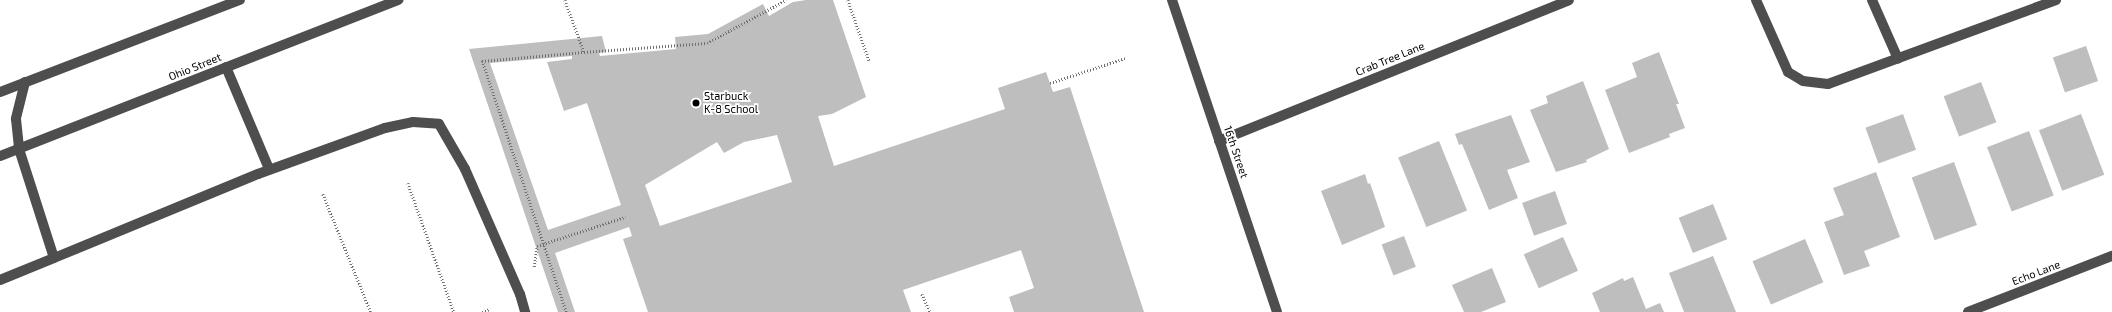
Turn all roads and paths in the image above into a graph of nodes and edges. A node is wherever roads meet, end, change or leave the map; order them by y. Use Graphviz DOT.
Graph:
graph roads {
  1 [pos="240,0"];
  2 [pos="399,0"];
  3 [pos="565,0"];
  4 [pos="786,0"];
  5 [pos="848,0"];
  6 [pos="1172,0"];
  7 [pos="1569,0"];
  8 [pos="1756,0"];
  9 [pos="1872,0"];
  10 [pos="2056,0"];
  11 [pos="584,52"];
  12 [pos="1125,58"];
  13 [pos="1898,58"];
  14 [pos="869,60"];
  15 [pos="226,67"];
  16 [pos="25,82"];
  17 [pos="1050,83"];
  18 [pos="0,92"];
  19 [pos="1219,141"];
  20 [pos="18,149"];
  21 [pos="0,156"];
  22 [pos="269,169"];
  23 [pos="408,183"];
  24 [pos="322,194"];
  25 [pos="625,217"];
  26 [pos="544,244"];
  27 [pos="2112,256"];
  28 [pos="54,258"];
  29 [pos="532,275"];
  30 [pos="0,280"];
  31 [pos="922,294"];
  32 [pos="490,309"];
  33 [pos="371,312"];
  34 [pos="454,312"];
  35 [pos="482,312"];
  36 [pos="525,312"];
  37 [pos="566,312"];
  38 [pos="930,312"];
  39 [pos="1277,312"];
  40 [pos="1968,312"];
  1 -- 16 [label="street"];
  2 -- 15 [label="street, Ohio Street"];
  3 -- 11 [label="path"];
  4 -- 11 [label="path"];
  5 -- 14 [label="path"];
  6 -- 19 [label="street, 16th Street"];
  7 -- 19 [label="street, Crab Tree Lane"];
  8 -- 13 [label="street"];
  9 -- 13 [label="street"];
  10 -- 13 [label="street"];
  11 -- 26 [label="path"];
  12 -- 17 [label="path"];
  15 -- 20 [label="street, Ohio Street"];
  15 -- 22 [label="street"];
  16 -- 18 [label="street"];
  16 -- 20 [label="street"];
  19 -- 39 [label="street, 16th Street"];
  20 -- 21 [label="street, Ohio Street"];
  20 -- 28 [label="street"];
  22 -- 28 [label="street"];
  22 -- 36 [label="street"];
  23 -- 34 [label="path"];
  24 -- 33 [label="path"];
  25 -- 26 [label="path"];
  26 -- 29 [label="path"];
  26 -- 37 [label="path"];
  27 -- 40 [label="street, Echo Lane"];
  28 -- 30 [label="street"];
  31 -- 38 [label="path"];
  32 -- 35 [label="path"];
}
